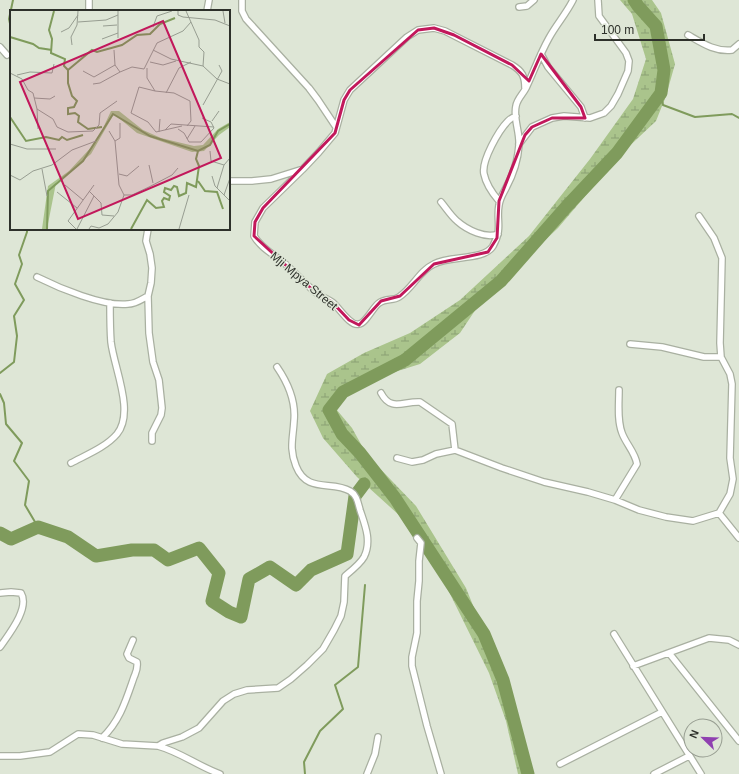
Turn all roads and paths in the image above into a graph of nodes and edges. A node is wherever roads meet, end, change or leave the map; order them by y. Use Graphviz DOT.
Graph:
graph roads {
  1 [pos="209,0"];
  2 [pos="242,0"];
  3 [pos="534,0"];
  4 [pos="573,0"];
  5 [pos="598,0"];
  6 [pos="518,7"];
  7 [pos="207,10"];
  8 [pos="688,35"];
  9 [pos="739,44"];
  10 [pos="0,47"];
  11 [pos="541,54"];
  12 [pos="7,55"];
  13 [pos="525,90"];
  14 [pos="516,116"];
  15 [pos="585,118"];
  16 [pos="336,127"];
  17 [pos="519,144"];
  18 [pos="303,169"];
  19 [pos="230,181"];
  20 [pos="500,201"];
  21 [pos="441,202"];
  22 [pos="699,216"];
  23 [pos="148,230"];
  24 [pos="498,234"];
  25 [pos="37,277"];
  26 [pos="148,296"];
  27 [pos="110,303"];
  28 [pos="630,344"];
  29 [pos="721,357"];
  30 [pos="277,367"];
  31 [pos="619,390"];
  32 [pos="381,393"];
  33 [pos="152,441"];
  34 [pos="455,450"];
  35 [pos="397,458"];
  36 [pos="71,463"];
  37 [pos="615,500"];
  38 [pos="719,512"];
  39 [pos="417,538"];
  40 [pos="739,538"];
  41 [pos="0,593"];
  42 [pos="614,634"];
  43 [pos="133,640"];
  44 [pos="739,645"];
  45 [pos="0,647"];
  46 [pos="668,653"];
  47 [pos="633,666"];
  48 [pos="662,712"];
  49 [pos="378,737"];
  50 [pos="102,738"];
  51 [pos="739,741"];
  52 [pos="158,746"];
  53 [pos="683,746"];
  54 [pos="0,756"];
  55 [pos="685,758"];
  56 [pos="690,758"];
  57 [pos="560,764"];
  58 [pos="220,774"];
  59 [pos="367,774"];
  60 [pos="440,774"];
  61 [pos="654,774"];
  62 [pos="701,774"];
  1 -- 7 [label="street"];
  2 -- 16 [label="street"];
  3 -- 6 [label="street"];
  4 -- 11 [label="street"];
  5 -- 15 [label="street"];
  8 -- 9 [label="street"];
  10 -- 12 [label="street"];
  11 -- 13 [label="street"];
  11 -- 15 [label="street"];
  13 -- 14 [label="street"];
  13 -- 16 [label="street"];
  14 -- 17 [label="street, Mji Mpya Street"];
  14 -- 20 [label="street"];
  15 -- 17 [label="street"];
  16 -- 18 [label="street"];
  17 -- 20 [label="street, Mji Mpya Street"];
  18 -- 19 [label="street"];
  18 -- 24 [label="street, Mji Mpya Street"];
  20 -- 24 [label="street, Mji Mpya Street"];
  21 -- 24 [label="street"];
  22 -- 29 [label="street"];
  23 -- 26 [label="street"];
  25 -- 27 [label="street"];
  26 -- 27 [label="street"];
  26 -- 33 [label="street"];
  27 -- 36 [label="street"];
  28 -- 29 [label="street"];
  29 -- 38 [label="street"];
  30 -- 52 [label="street"];
  31 -- 37 [label="street"];
  32 -- 34 [label="street"];
  34 -- 35 [label="street"];
  34 -- 37 [label="street"];
  37 -- 38 [label="street"];
  38 -- 40 [label="street"];
  39 -- 60 [label="street"];
  41 -- 45 [label="street"];
  42 -- 47 [label="street"];
  43 -- 50 [label="street"];
  44 -- 46 [label="street"];
  46 -- 47 [label="street"];
  46 -- 51 [label="street"];
  47 -- 48 [label="street"];
  48 -- 53 [label="street"];
  48 -- 57 [label="street"];
  49 -- 59 [label="street"];
  50 -- 52 [label="street"];
  50 -- 54 [label="street"];
  52 -- 58 [label="street"];
  55 -- 61 [label="street"];
  56 -- 62 [label="street"];
}
